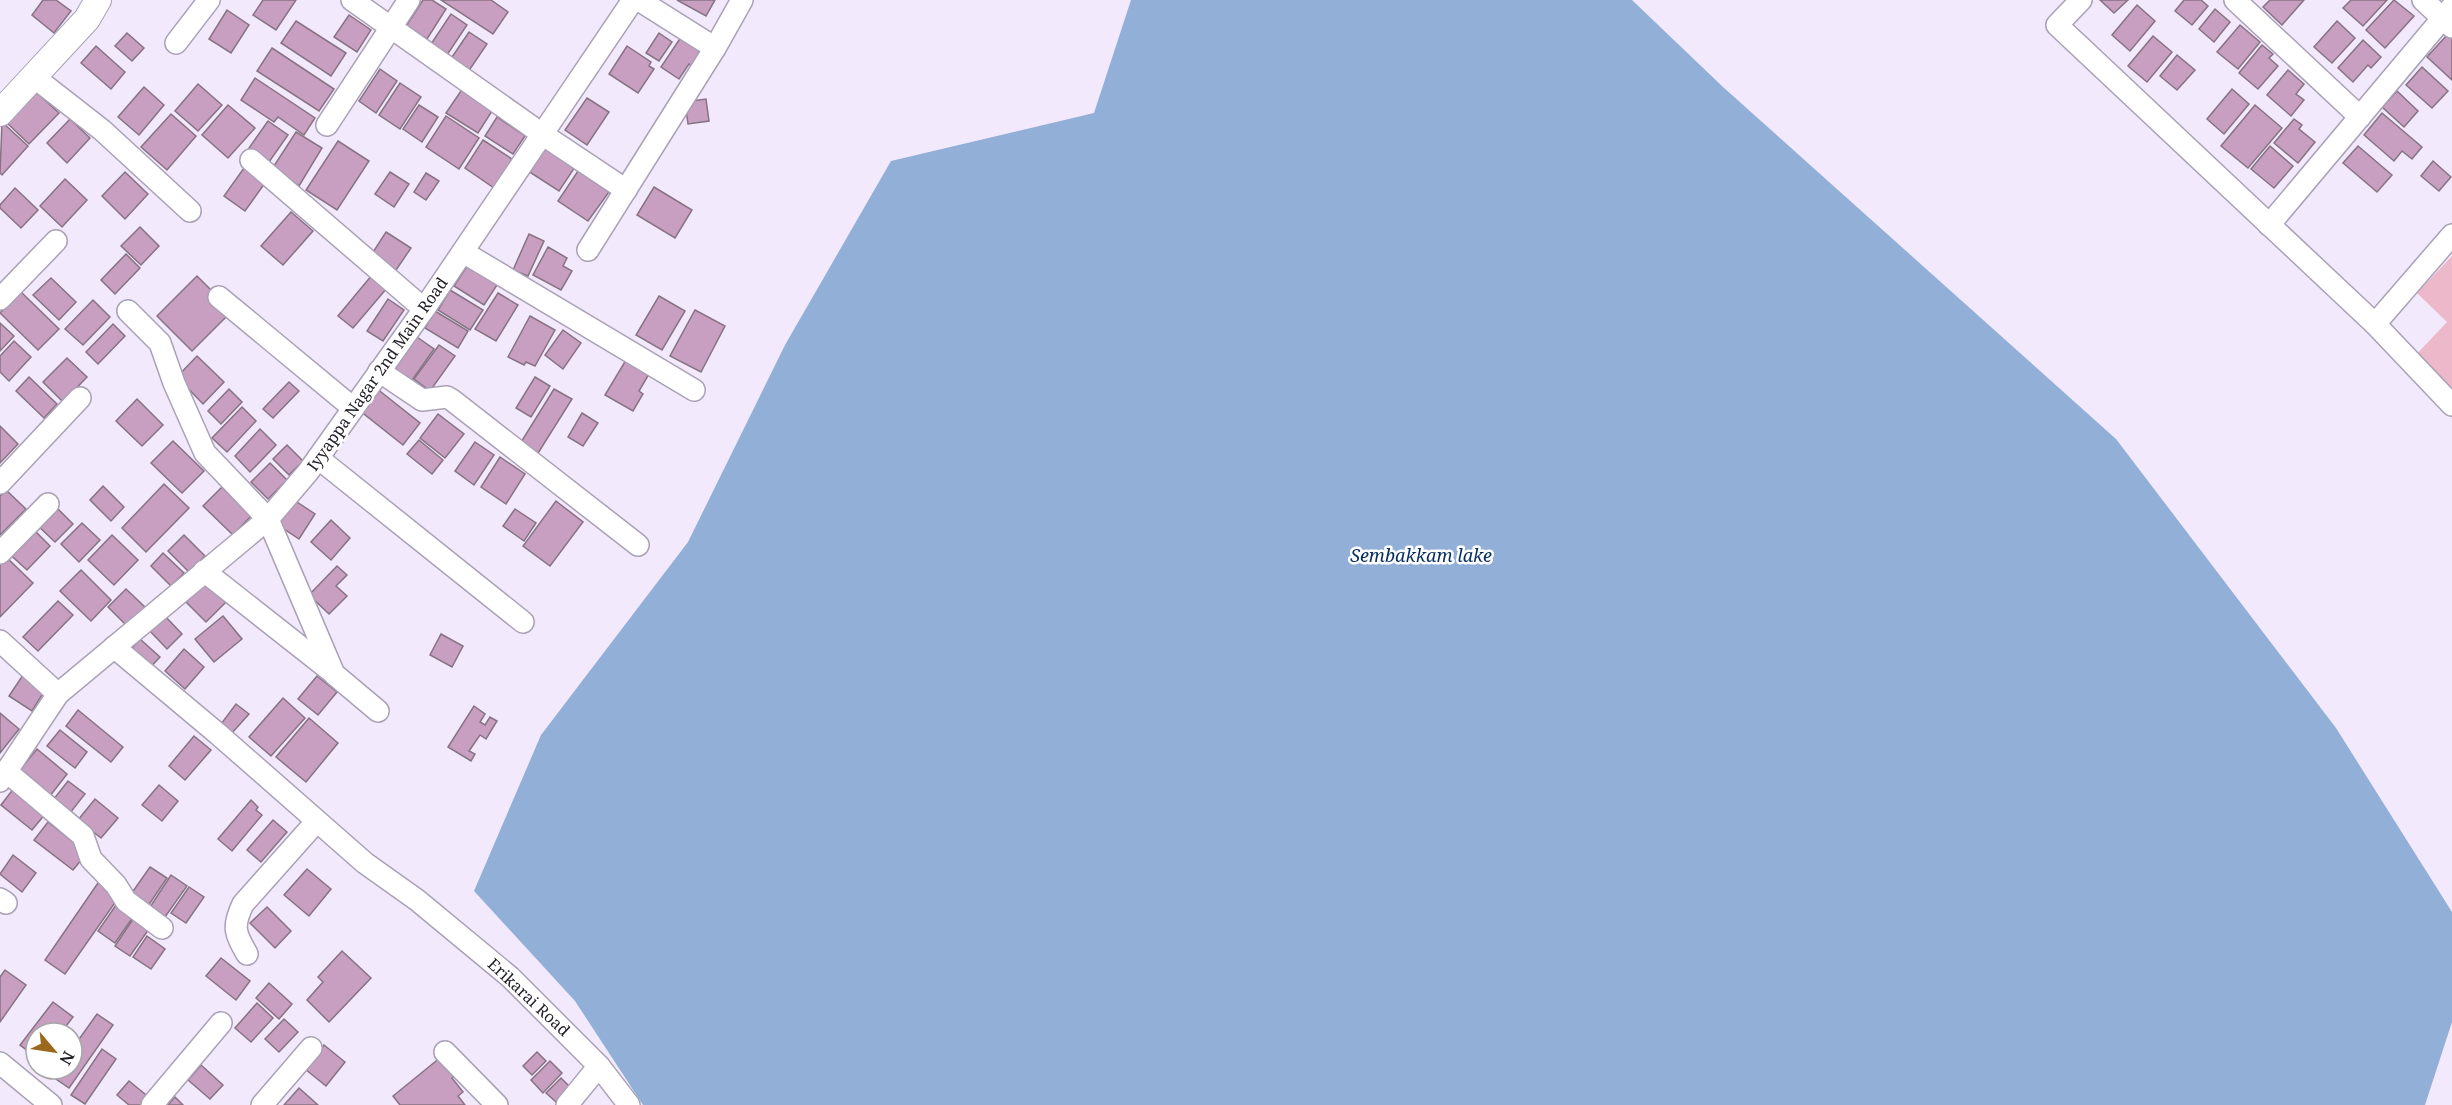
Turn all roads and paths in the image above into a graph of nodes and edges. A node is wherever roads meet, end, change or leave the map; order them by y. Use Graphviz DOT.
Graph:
graph roads {
  1 [pos="98,0"];
  2 [pos="209,0"];
  3 [pos="352,0"];
  4 [pos="409,0"];
  5 [pos="633,0"];
  6 [pos="639,0"];
  7 [pos="742,0"];
  8 [pos="2080,0"];
  9 [pos="2235,0"];
  10 [pos="2423,0"];
  11 [pos="2449,18"];
  12 [pos="390,28"];
  13 [pos="176,43"];
  14 [pos="715,48"];
  15 [pos="34,77"];
  16 [pos="0,113"];
  17 [pos="2360,117"];
  18 [pos="327,125"];
  19 [pos="542,134"];
  20 [pos="250,160"];
  21 [pos="626,190"];
  22 [pos="190,211"];
  23 [pos="2269,225"];
  24 [pos="2452,235"];
  25 [pos="56,241"];
  26 [pos="588,250"];
  27 [pos="463,252"];
  28 [pos="219,297"];
  29 [pos="0,299"];
  30 [pos="424,309"];
  31 [pos="128,311"];
  32 [pos="2375,324"];
  33 [pos="380,371"];
  34 [pos="694,390"];
  35 [pos="80,398"];
  36 [pos="2452,405"];
  37 [pos="353,408"];
  38 [pos="318,458"];
  39 [pos="0,483"];
  40 [pos="48,504"];
  41 [pos="268,519"];
  42 [pos="638,545"];
  43 [pos="0,553"];
  44 [pos="204,571"];
  45 [pos="523,622"];
  46 [pos="0,641"];
  47 [pos="114,647"];
  48 [pos="334,674"];
  49 [pos="58,694"];
  50 [pos="378,711"];
  51 [pos="3,776"];
  52 [pos="316,822"];
  53 [pos="162,928"];
  54 [pos="247,954"];
  55 [pos="221,1023"];
  56 [pos="310,1048"];
  57 [pos="445,1052"];
  58 [pos="0,1063"];
  59 [pos="599,1066"];
  60 [pos="51,1105"];
  61 [pos="152,1105"];
  62 [pos="262,1105"];
  63 [pos="497,1105"];
  64 [pos="567,1105"];
  65 [pos="629,1105"];
  1 -- 15 [label="street"];
  2 -- 13 [label="street"];
  3 -- 12 [label="street"];
  4 -- 12 [label="street"];
  5 -- 19 [label="street, Iyyappa Nagar 2nd Main Road"];
  6 -- 14 [label="street"];
  7 -- 14 [label="street"];
  8 -- 23 [label="street"];
  9 -- 17 [label="street"];
  10 -- 11 [label="street"];
  11 -- 17 [label="street"];
  12 -- 18 [label="street"];
  12 -- 19 [label="street"];
  14 -- 21 [label="street"];
  15 -- 16 [label="street"];
  15 -- 22 [label="street"];
  17 -- 23 [label="street"];
  19 -- 21 [label="street"];
  19 -- 27 [label="street, Iyyappa Nagar 2nd Main Road"];
  20 -- 30 [label="street"];
  21 -- 26 [label="street"];
  23 -- 32 [label="street"];
  24 -- 32 [label="street"];
  25 -- 29 [label="street"];
  27 -- 30 [label="street, Iyyappa Nagar 2nd Main Road"];
  27 -- 34 [label="street"];
  28 -- 37 [label="street"];
  30 -- 33 [label="street, Iyyappa Nagar 2nd Main Road"];
  31 -- 41 [label="street"];
  32 -- 36 [label="street"];
  33 -- 37 [label="street, Iyyappa Nagar 2nd Main Road"];
  33 -- 42 [label="street"];
  35 -- 39 [label="street"];
  37 -- 38 [label="street, Iyyappa Nagar 2nd Main Road"];
  38 -- 41 [label="street, Iyyappa Nagar 2nd Main Road"];
  38 -- 45 [label="street"];
  40 -- 43 [label="street"];
  41 -- 44 [label="street, Iyyappa Nagar 2nd Main Road"];
  41 -- 48 [label="street"];
  44 -- 47 [label="street, Iyyappa Nagar 2nd Main Road"];
  44 -- 48 [label="street"];
  46 -- 49 [label="street"];
  47 -- 49 [label="street, Iyyappa Nagar 2nd Main Road"];
  47 -- 52 [label="street, Erikarai Road"];
  48 -- 50 [label="street"];
  49 -- 51 [label="street, Iyyappa Nagar 2nd Main Road"];
  51 -- 53 [label="street"];
  52 -- 54 [label="street"];
  52 -- 59 [label="street, Erikarai Road"];
  55 -- 61 [label="street"];
  56 -- 62 [label="street"];
  57 -- 63 [label="street"];
  58 -- 60 [label="street"];
  59 -- 64 [label="street"];
  59 -- 65 [label="street, Erikarai Road"];
}
